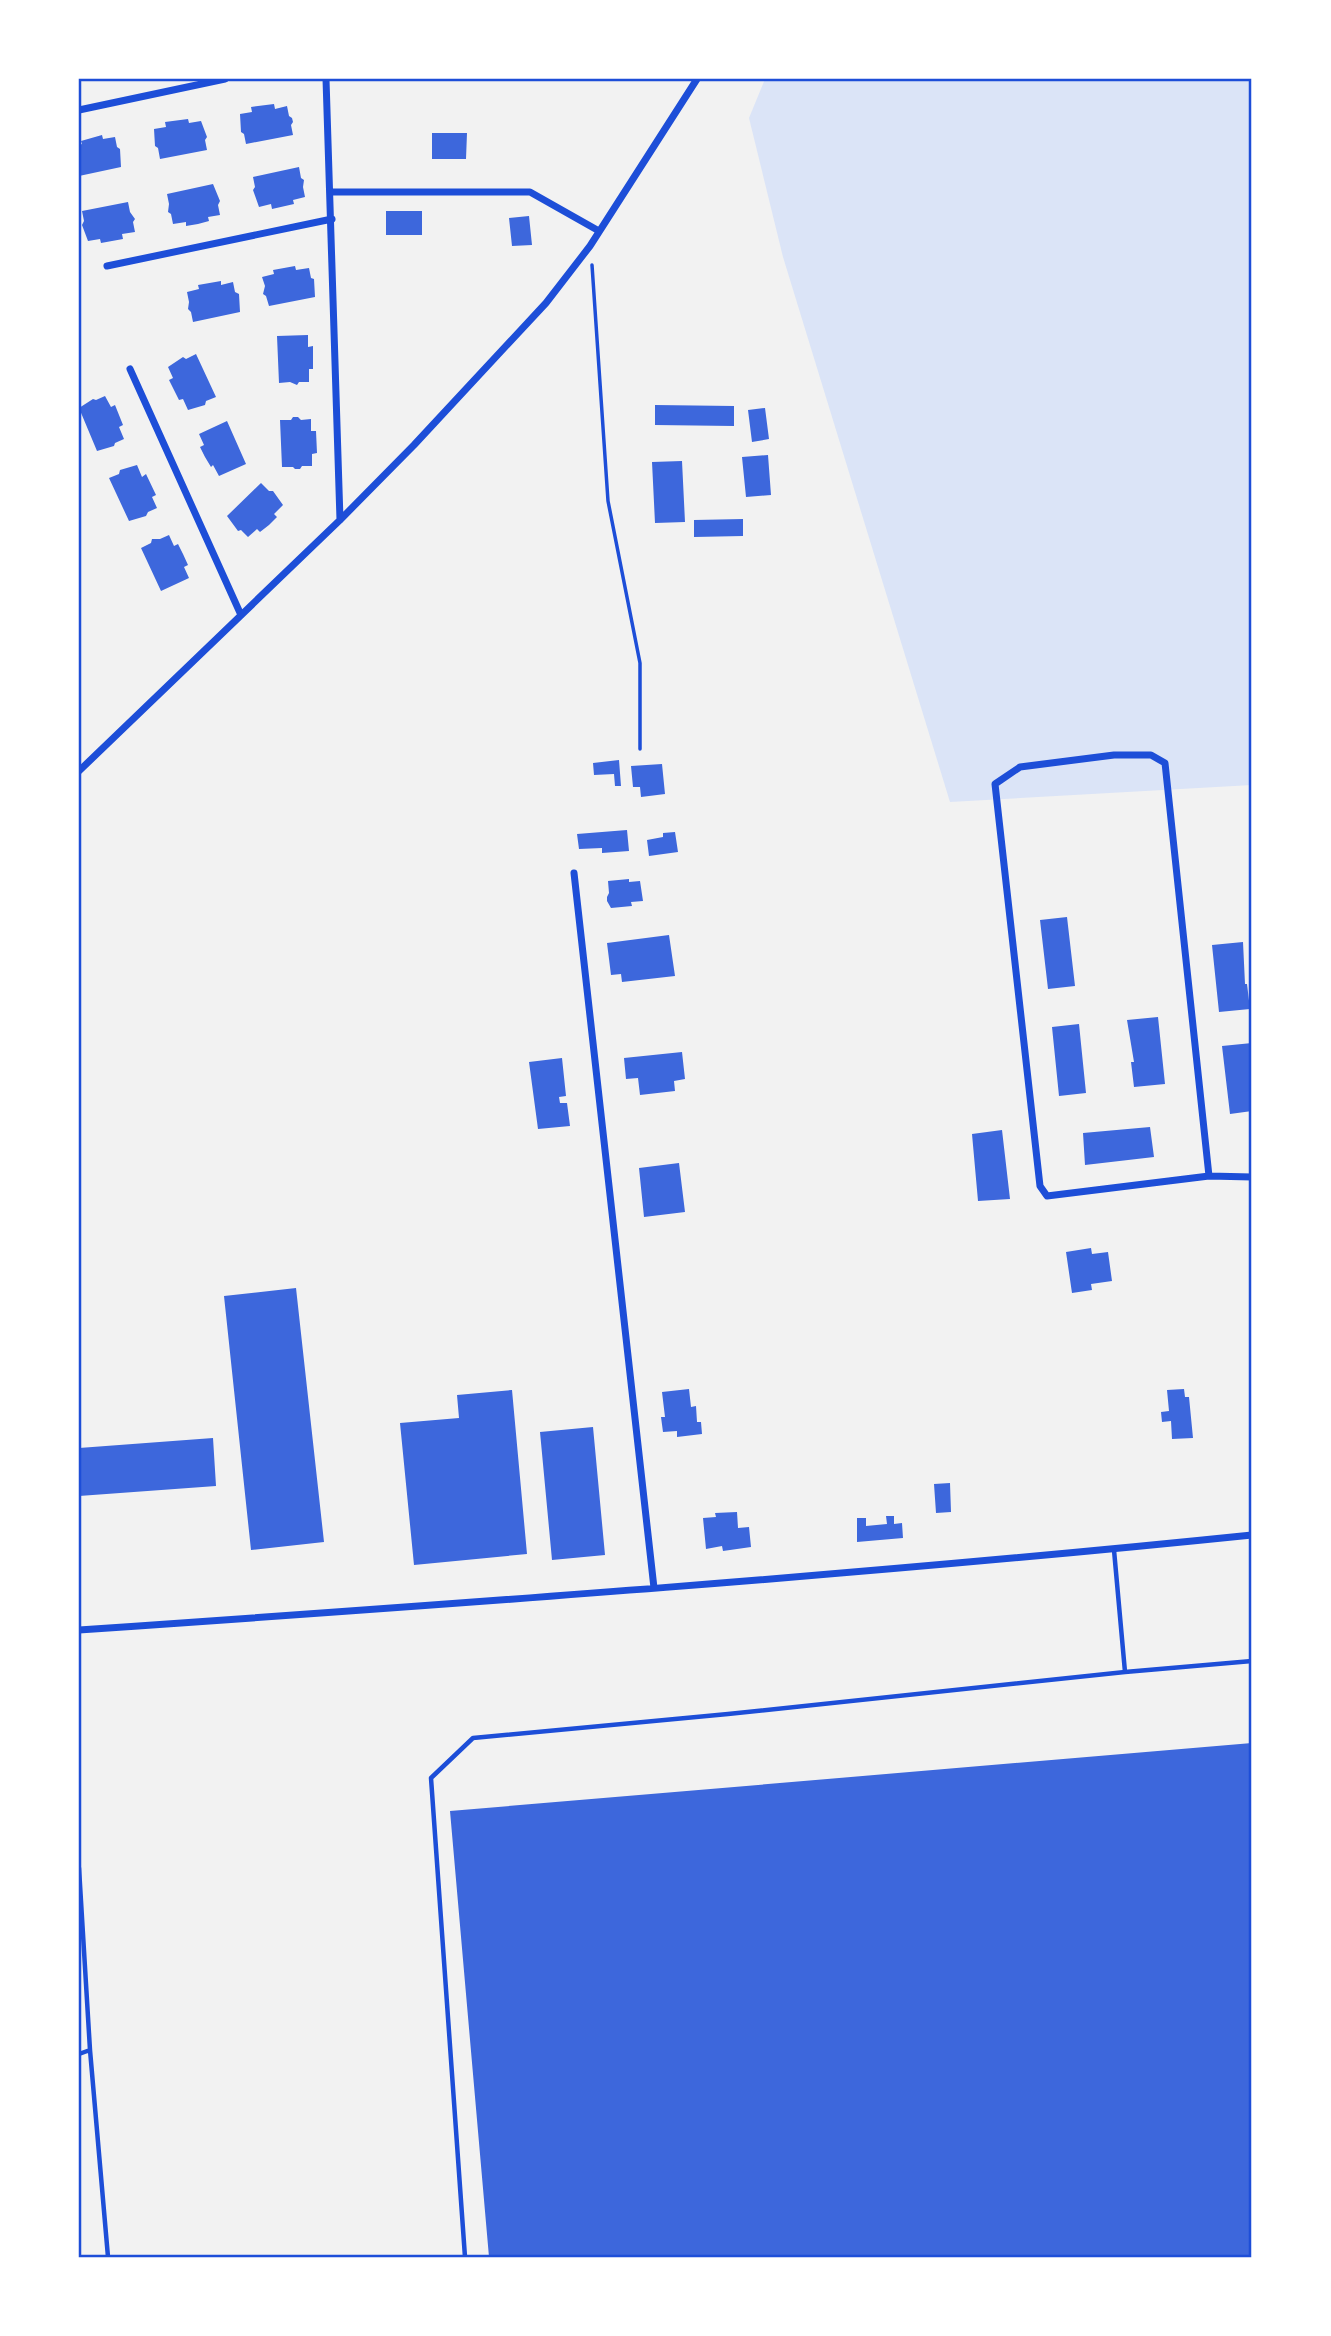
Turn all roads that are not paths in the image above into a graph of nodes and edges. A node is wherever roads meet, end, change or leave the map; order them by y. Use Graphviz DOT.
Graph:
graph roads {
  1 [pos="225,79"];
  2 [pos="326,79"];
  3 [pos="696,79"];
  4 [pos="79,110"];
  5 [pos="330,192"];
  6 [pos="332,219"];
  7 [pos="600,231"];
  8 [pos="107,267"];
  9 [pos="130,369"];
  10 [pos="340,520"];
  11 [pos="241,615"];
  12 [pos="79,771"];
  13 [pos="574,873"];
  14 [pos="1209,1175"];
  15 [pos="1252,1177"];
  16 [pos="1252,1535"];
  17 [pos="1114,1549"];
  18 [pos="654,1588"];
  19 [pos="79,1630"];
  20 [pos="1252,1661"];
  21 [pos="1125,1672"];
  22 [pos="79,1868"];
  23 [pos="90,2050"];
  24 [pos="79,2054"];
  25 [pos="108,2257"];
  26 [pos="465,2257"];
  1 -- 4 [label="street"];
  2 -- 5 [label="street"];
  3 -- 7 [label="street"];
  5 -- 6 [label="street"];
  5 -- 7 [label="street"];
  6 -- 8 [label="street"];
  6 -- 10 [label="street"];
  7 -- 10 [label="street"];
  9 -- 11 [label="street"];
  10 -- 11 [label="street"];
  11 -- 12 [label="street"];
  13 -- 18 [label="street"];
  14 -- 14 [label="street"];
  14 -- 15 [label="street"];
  16 -- 17 [label="street"];
  17 -- 18 [label="street"];
  17 -- 21 [label="lane"];
  18 -- 19 [label="street"];
  20 -- 21 [label="lane"];
  21 -- 26 [label="lane"];
  22 -- 23 [label="lane"];
  23 -- 24 [label="lane"];
  23 -- 25 [label="lane"];
}
